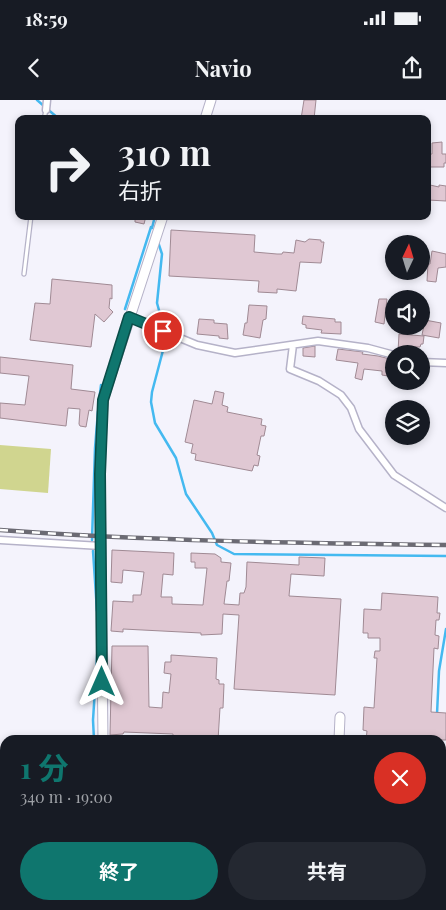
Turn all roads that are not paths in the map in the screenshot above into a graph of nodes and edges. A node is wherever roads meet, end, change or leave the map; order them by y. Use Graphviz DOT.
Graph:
graph roads {
  1 [pos="211,100"];
  2 [pos="206,115"];
  3 [pos="31,220"];
  4 [pos="161,220"];
  5 [pos="24,274"];
  6 [pos="129,317"];
  7 [pos="293,345"];
  8 [pos="385,353"];
  9 [pos="430,363"];
  10 [pos="446,364"];
  11 [pos="446,508"];
  12 [pos="0,540"];
  13 [pos="102,546"];
  14 [pos="340,717"];
  15 [pos="103,735"];
  16 [pos="339,735"];
  1 -- 2 [label="street"];
  3 -- 5 [label="lane"];
  4 -- 6 [label="street"];
  6 -- 7 [label="street"];
  6 -- 13 [label="street"];
  7 -- 8 [label="street"];
  7 -- 11 [label="street"];
  9 -- 10 [label="street"];
  12 -- 13 [label="street"];
  13 -- 15 [label="street"];
  14 -- 16 [label="street"];
}
